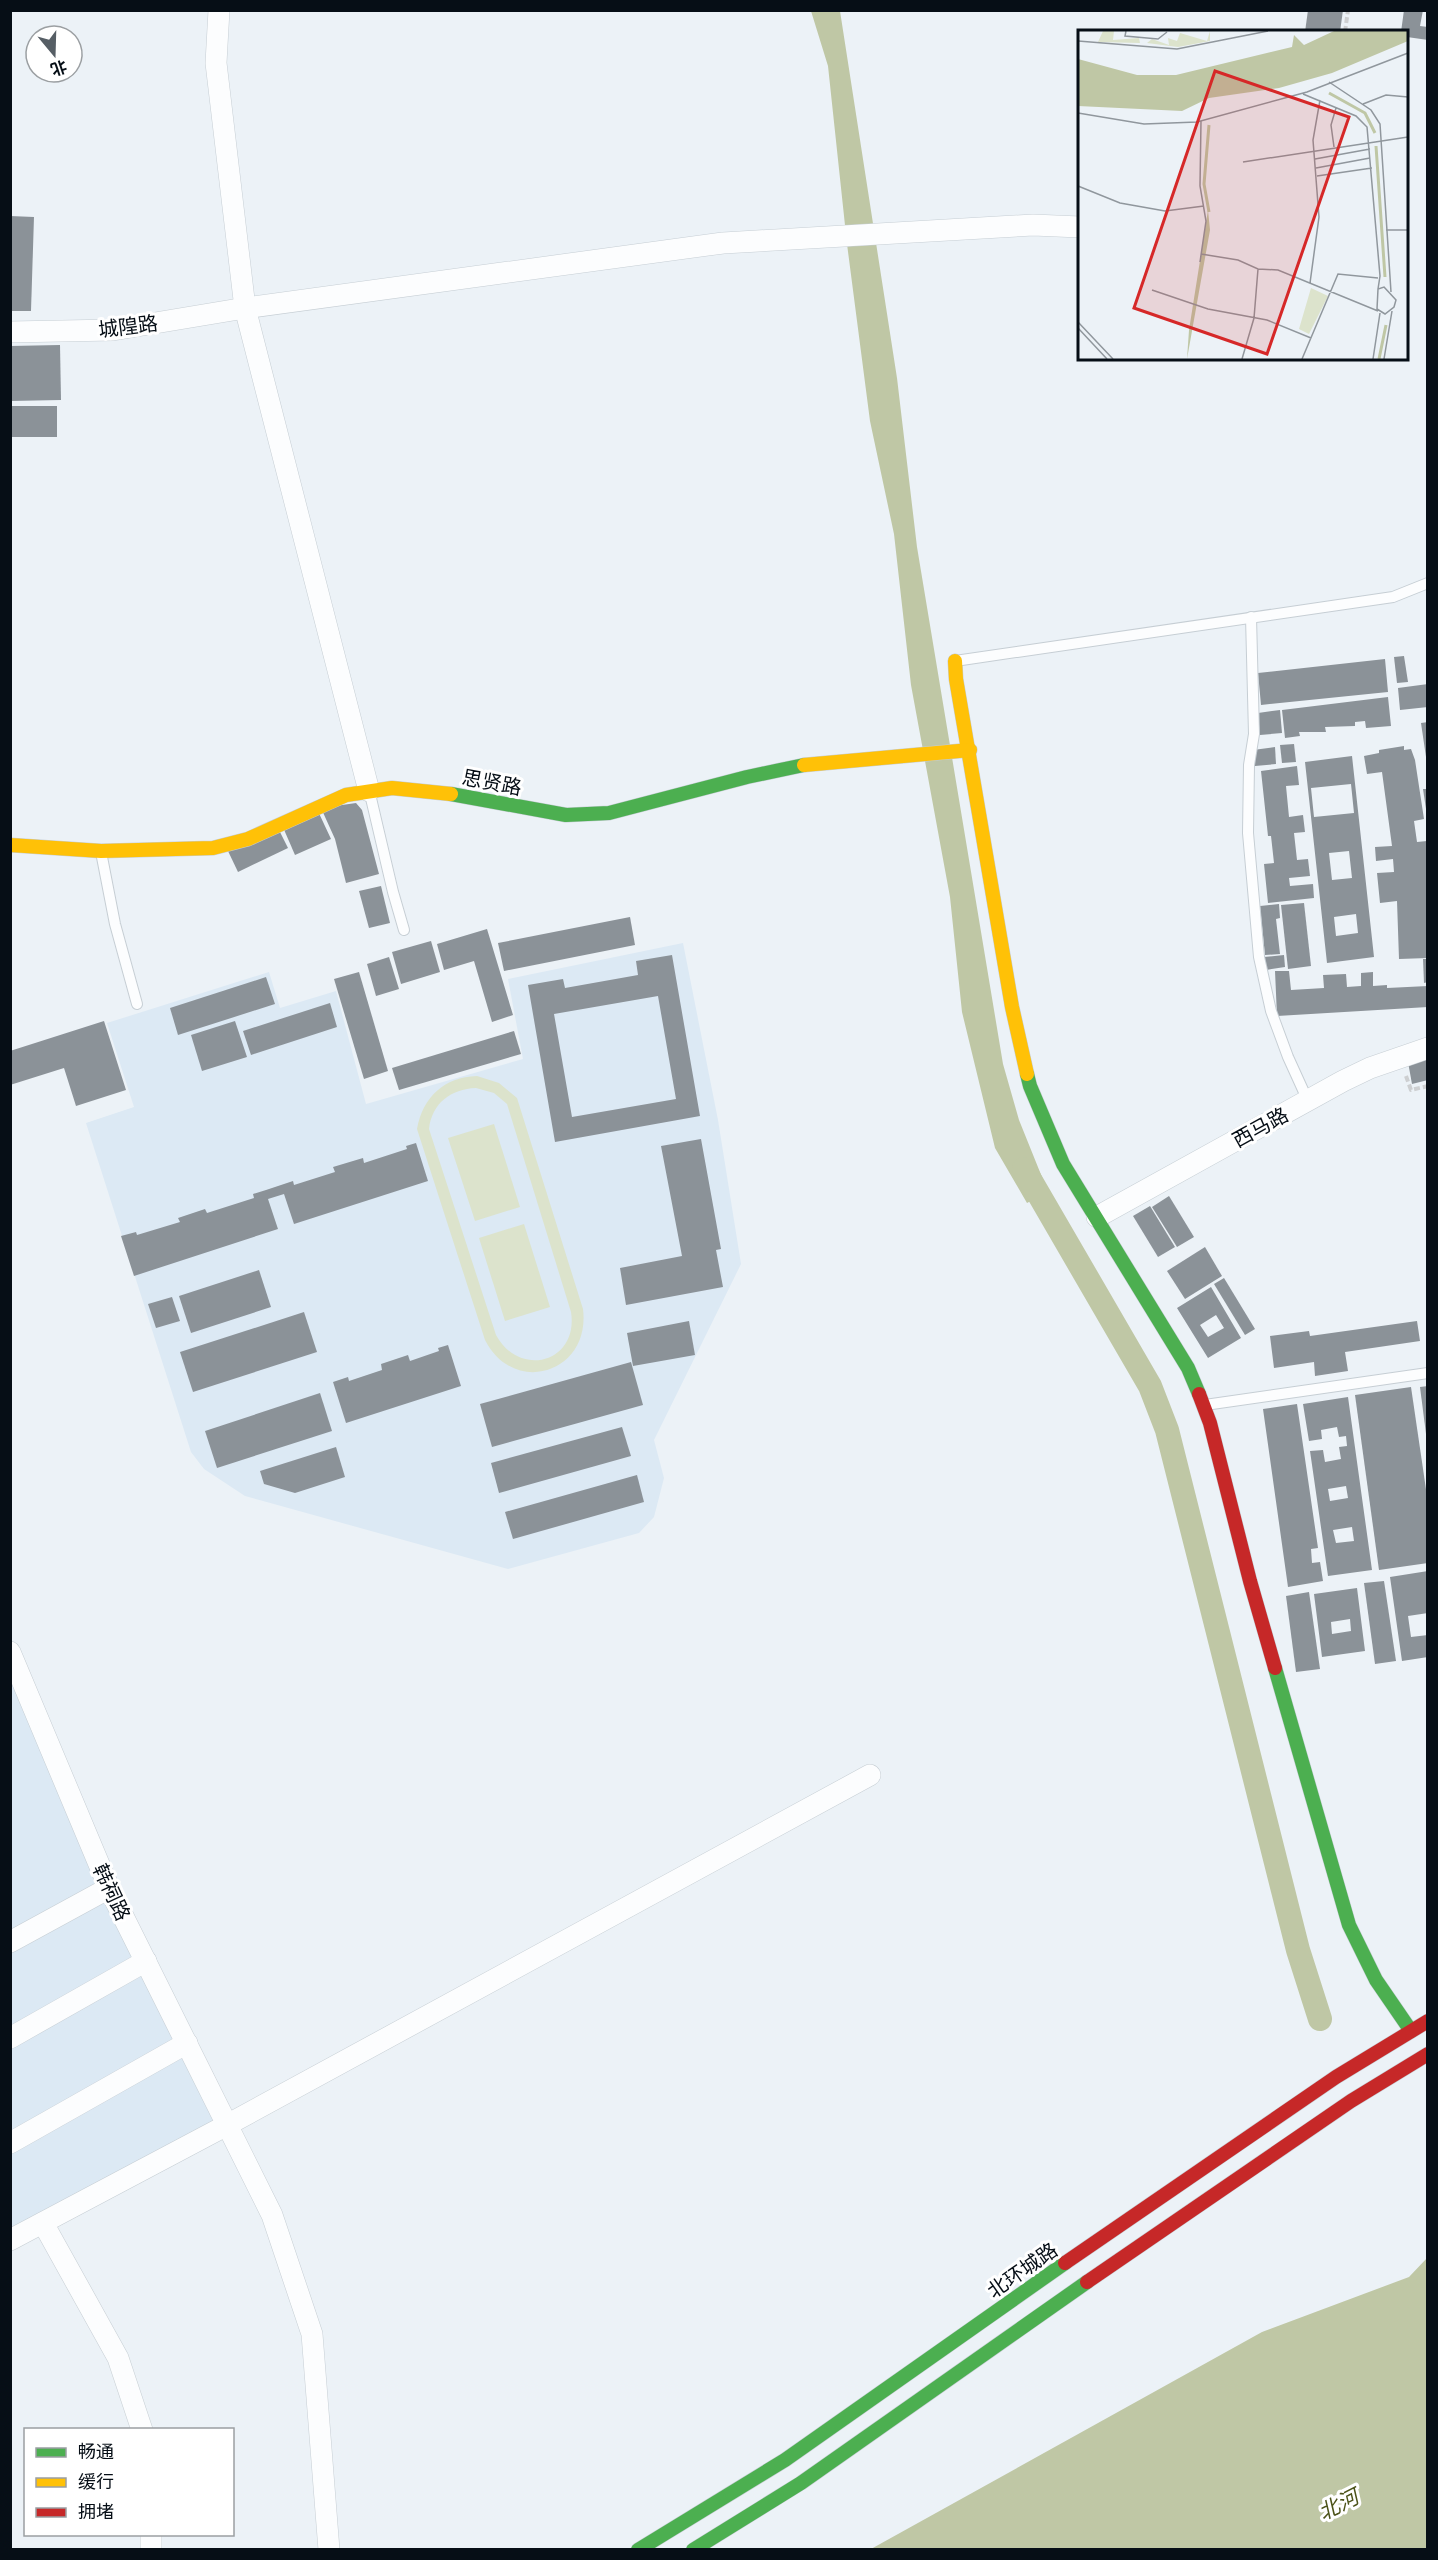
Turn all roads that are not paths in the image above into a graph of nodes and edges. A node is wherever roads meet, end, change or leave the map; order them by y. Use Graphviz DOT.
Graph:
graph roads {
  1 [pos="219,10"];
  2 [pos="1078,227"];
  3 [pos="245,308"];
  4 [pos="10,332"];
  5 [pos="1428,583"];
  6 [pos="1251,617"];
  7 [pos="955,661"];
  8 [pos="964,751"];
  9 [pos="369,791"];
  10 [pos="10,845"];
  11 [pos="101,851"];
  12 [pos="404,930"];
  13 [pos="137,1004"];
  14 [pos="1428,1048"];
  15 [pos="1308,1101"];
  16 [pos="1097,1217"];
  17 [pos="1428,1373"];
  18 [pos="1204,1405"];
  19 [pos="10,1652"];
  20 [pos="870,1775"];
  21 [pos="109,1888"];
  22 [pos="10,1942"];
  23 [pos="146,1961"];
  24 [pos="1428,2021"];
  25 [pos="1410,2031"];
  26 [pos="10,2038"];
  27 [pos="187,2043"];
  28 [pos="1428,2054"];
  29 [pos="227,2125"];
  30 [pos="10,2143"];
  31 [pos="43,2223"];
  32 [pos="10,2240"];
  33 [pos="141,2428"];
  34 [pos="329,2550"];
  35 [pos="638,2550"];
  36 [pos="693,2550"];
  1 -- 3 [label="street"];
  2 -- 3 [label="street, 城隍路"];
  3 -- 4 [label="street, 城隍路"];
  3 -- 9 [label="street"];
  5 -- 6 [label="lane"];
  6 -- 7 [label="lane"];
  6 -- 15 [label="lane"];
  7 -- 8 [label="street"];
  8 -- 9 [label="street, 思贤路"];
  8 -- 16 [label="street"];
  9 -- 11 [label="street, 思贤路"];
  9 -- 12 [label="lane"];
  10 -- 11 [label="street, 思贤路"];
  11 -- 13 [label="lane"];
  14 -- 15 [label="street, 西马路"];
  15 -- 16 [label="street, 西马路"];
  16 -- 18 [label="street"];
  17 -- 18 [label="lane"];
  18 -- 25 [label="street"];
  19 -- 21 [label="street, 韩祠路"];
  20 -- 29 [label="street"];
  21 -- 22 [label="street"];
  21 -- 23 [label="street, 韩祠路"];
  23 -- 26 [label="street"];
  23 -- 27 [label="street, 韩祠路"];
  24 -- 25 [label="street, 北环城路"];
  25 -- 35 [label="street, 北环城路"];
  27 -- 29 [label="street, 韩祠路"];
  27 -- 30 [label="street"];
  28 -- 36 [label="street"];
  29 -- 31 [label="street"];
  29 -- 34 [label="street, 韩祠路"];
  31 -- 32 [label="street"];
  31 -- 33 [label="street"];
}
